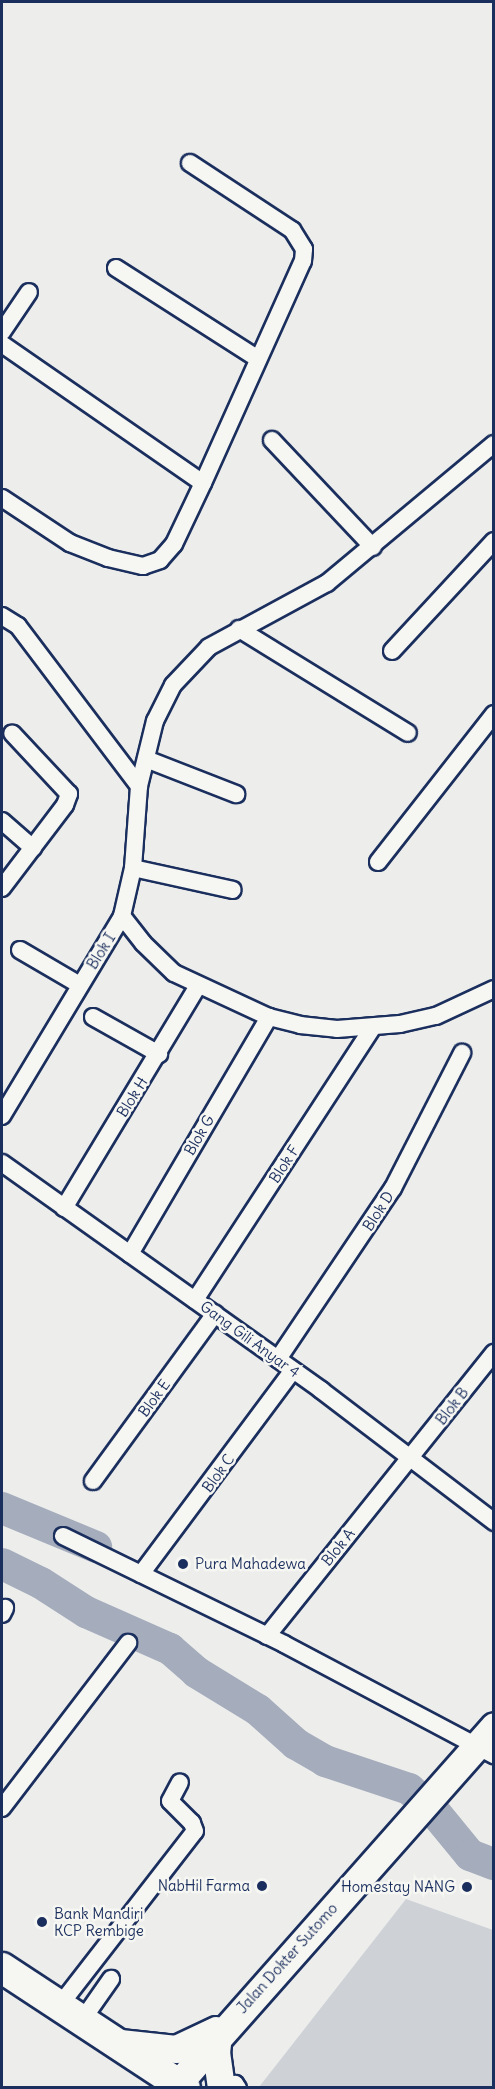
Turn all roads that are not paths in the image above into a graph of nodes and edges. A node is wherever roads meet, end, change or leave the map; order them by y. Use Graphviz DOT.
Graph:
graph roads {
  1 [pos="190,163"];
  2 [pos="116,268"];
  3 [pos="29,292"];
  4 [pos="2,332"];
  5 [pos="2,344"];
  6 [pos="257,358"];
  7 [pos="272,440"];
  8 [pos="494,444"];
  9 [pos="203,483"];
  10 [pos="2,498"];
  11 [pos="494,541"];
  12 [pos="373,546"];
  13 [pos="2,616"];
  14 [pos="239,629"];
  15 [pos="392,651"];
  16 [pos="494,714"];
  17 [pos="12,733"];
  18 [pos="408,733"];
  19 [pos="146,759"];
  20 [pos="139,786"];
  21 [pos="236,794"];
  22 [pos="2,821"];
  23 [pos="33,848"];
  24 [pos="378,862"];
  25 [pos="133,868"];
  26 [pos="2,888"];
  27 [pos="233,890"];
  28 [pos="122,916"];
  29 [pos="21,950"];
  30 [pos="80,985"];
  31 [pos="198,986"];
  32 [pos="494,989"];
  33 [pos="93,1017"];
  34 [pos="269,1017"];
  35 [pos="373,1027"];
  36 [pos="462,1053"];
  37 [pos="159,1054"];
  38 [pos="2,1116"];
  39 [pos="2,1163"];
  40 [pos="64,1208"];
  41 [pos="130,1254"];
  42 [pos="195,1300"];
  43 [pos="215,1314"];
  44 [pos="494,1353"];
  45 [pos="278,1359"];
  46 [pos="293,1371"];
  47 [pos="410,1460"];
  48 [pos="93,1481"];
  49 [pos="494,1522"];
  50 [pos="63,1536"];
  51 [pos="141,1574"];
  52 [pos="268,1636"];
  53 [pos="128,1643"];
  54 [pos="488,1740"];
  55 [pos="180,1782"];
  56 [pos="2,1808"];
  57 [pos="2,1968"];
  58 [pos="111,1979"];
  59 [pos="71,2012"];
  60 [pos="223,2029"];
  61 [pos="120,2043"];
  62 [pos="178,2086"];
  63 [pos="222,2088"];
  64 [pos="238,2088"];
  1 -- 6 [label="street"];
  2 -- 6 [label="street"];
  3 -- 4 [label="street"];
  5 -- 9 [label="street"];
  6 -- 9 [label="street"];
  7 -- 12 [label="street"];
  8 -- 12 [label="street, Blok I"];
  9 -- 10 [label="street"];
  11 -- 15 [label="street"];
  12 -- 14 [label="street, Blok I"];
  13 -- 20 [label="street"];
  14 -- 18 [label="street"];
  14 -- 19 [label="street, Blok I"];
  16 -- 24 [label="street"];
  17 -- 23 [label="street"];
  19 -- 20 [label="street, Blok I"];
  19 -- 21 [label="street"];
  20 -- 25 [label="street, Blok I"];
  22 -- 23 [label="street"];
  23 -- 26 [label="street"];
  25 -- 27 [label="street"];
  25 -- 28 [label="street, Blok I"];
  28 -- 30 [label="street, Blok I"];
  28 -- 31 [label="street"];
  29 -- 30 [label="street"];
  30 -- 38 [label="street, Blok I"];
  31 -- 34 [label="street"];
  31 -- 37 [label="street, Blok H"];
  32 -- 35 [label="street"];
  33 -- 37 [label="street"];
  34 -- 35 [label="street"];
  34 -- 41 [label="street, Blok G"];
  35 -- 42 [label="street, Blok F"];
  36 -- 45 [label="street, Blok D"];
  37 -- 40 [label="street, Blok H"];
  39 -- 40 [label="street, Gang Gili Anyar 4"];
  40 -- 41 [label="street, Gang Gili Anyar 4"];
  41 -- 42 [label="street, Gang Gili Anyar 4"];
  42 -- 43 [label="street, Gang Gili Anyar 4"];
  43 -- 45 [label="street, Gang Gili Anyar 4"];
  43 -- 48 [label="street, Blok E"];
  44 -- 47 [label="street, Blok B"];
  45 -- 46 [label="street, Gang Gili Anyar 4"];
  46 -- 47 [label="street, Gang Gili Anyar 4"];
  46 -- 51 [label="street, Blok C"];
  47 -- 49 [label="street, Gang Gili Anyar 4"];
  47 -- 52 [label="street, Blok A"];
  50 -- 51 [label="street"];
  51 -- 52 [label="street"];
  52 -- 54 [label="street"];
  53 -- 56 [label="street"];
  54 -- 60 [label="main road, Jalan Dokter Sutomo"];
  55 -- 59 [label="street"];
  57 -- 59 [label="highway"];
  58 -- 59 [label="street"];
  59 -- 61 [label="highway"];
  60 -- 61 [label="main road"];
  60 -- 62 [label="main road, Jalan Dokter Sutomo"];
  60 -- 63 [label="main road"];
  61 -- 62 [label="highway"];
  63 -- 64 [label="street"];
}
